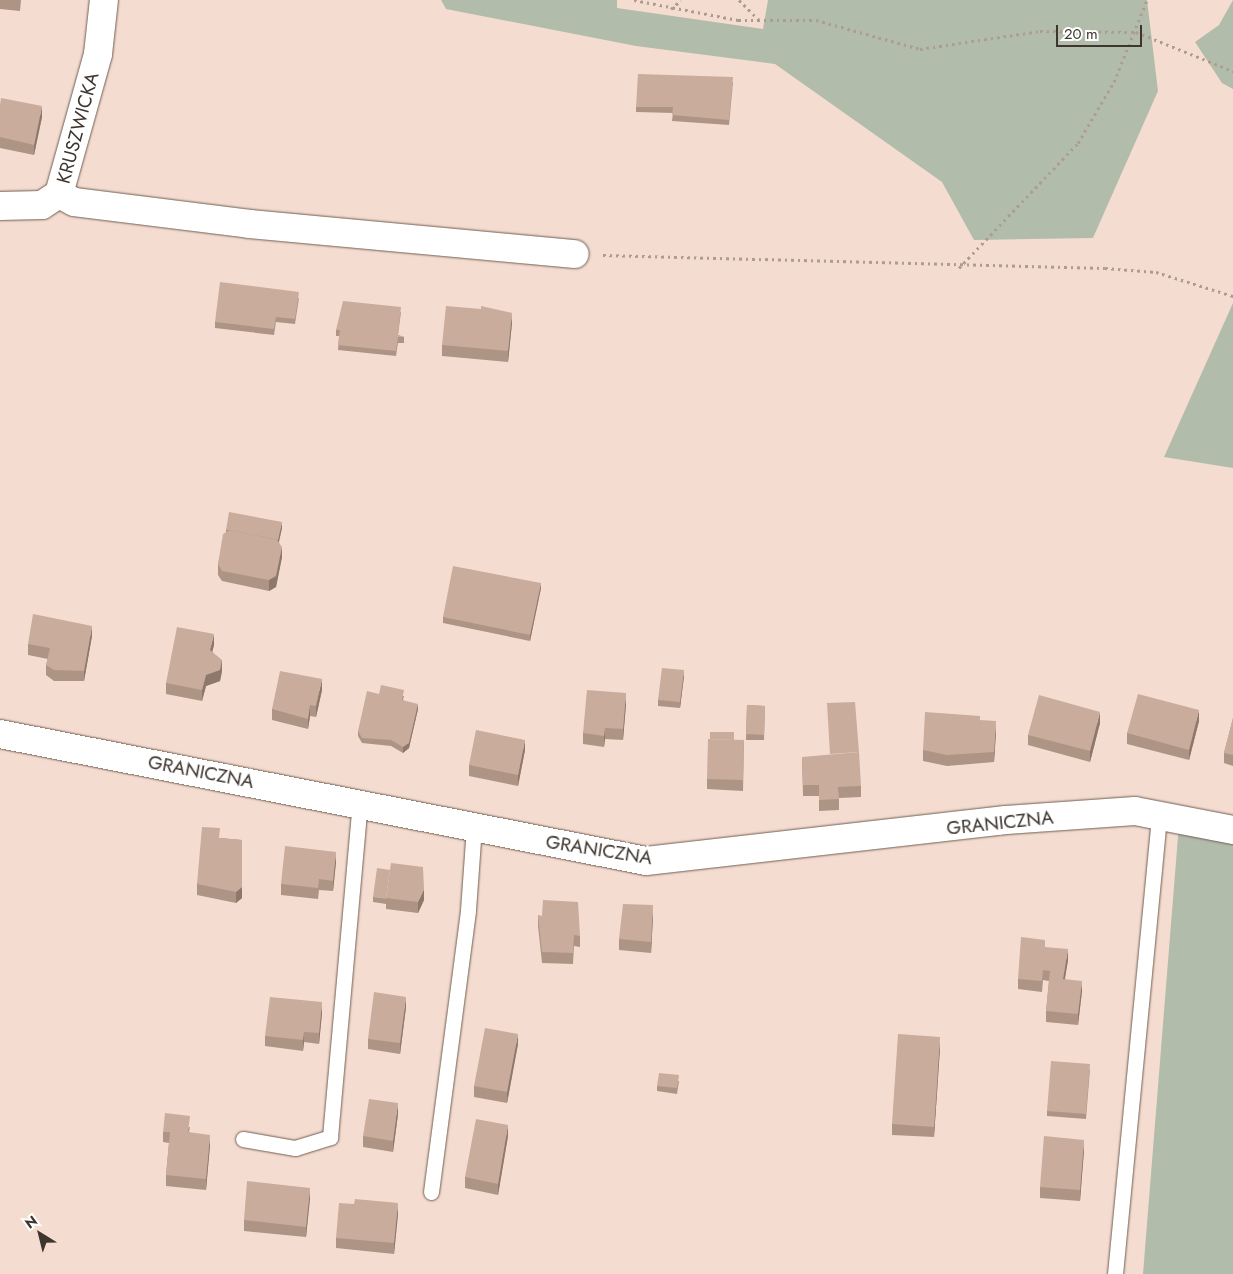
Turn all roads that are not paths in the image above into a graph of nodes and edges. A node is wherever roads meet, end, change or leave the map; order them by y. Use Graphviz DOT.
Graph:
graph roads {
  1 [pos="104,0"];
  2 [pos="59,194"];
  3 [pos="0,206"];
  4 [pos="575,254"];
  5 [pos="0,734"];
  6 [pos="360,804"];
  7 [pos="1159,814"];
  8 [pos="474,827"];
  9 [pos="1233,830"];
  10 [pos="243,1139"];
  11 [pos="431,1192"];
  12 [pos="1116,1274"];
  1 -- 2 [label="street, KRUSZWICKA"];
  2 -- 3 [label="street, KRUSZWICKA"];
  2 -- 4 [label="street"];
  5 -- 6 [label="street, GRANICZNA"];
  6 -- 8 [label="street, GRANICZNA"];
  6 -- 10 [label="lane"];
  7 -- 8 [label="street, GRANICZNA"];
  7 -- 9 [label="street, GRANICZNA"];
  7 -- 12 [label="lane"];
  8 -- 11 [label="lane"];
}
